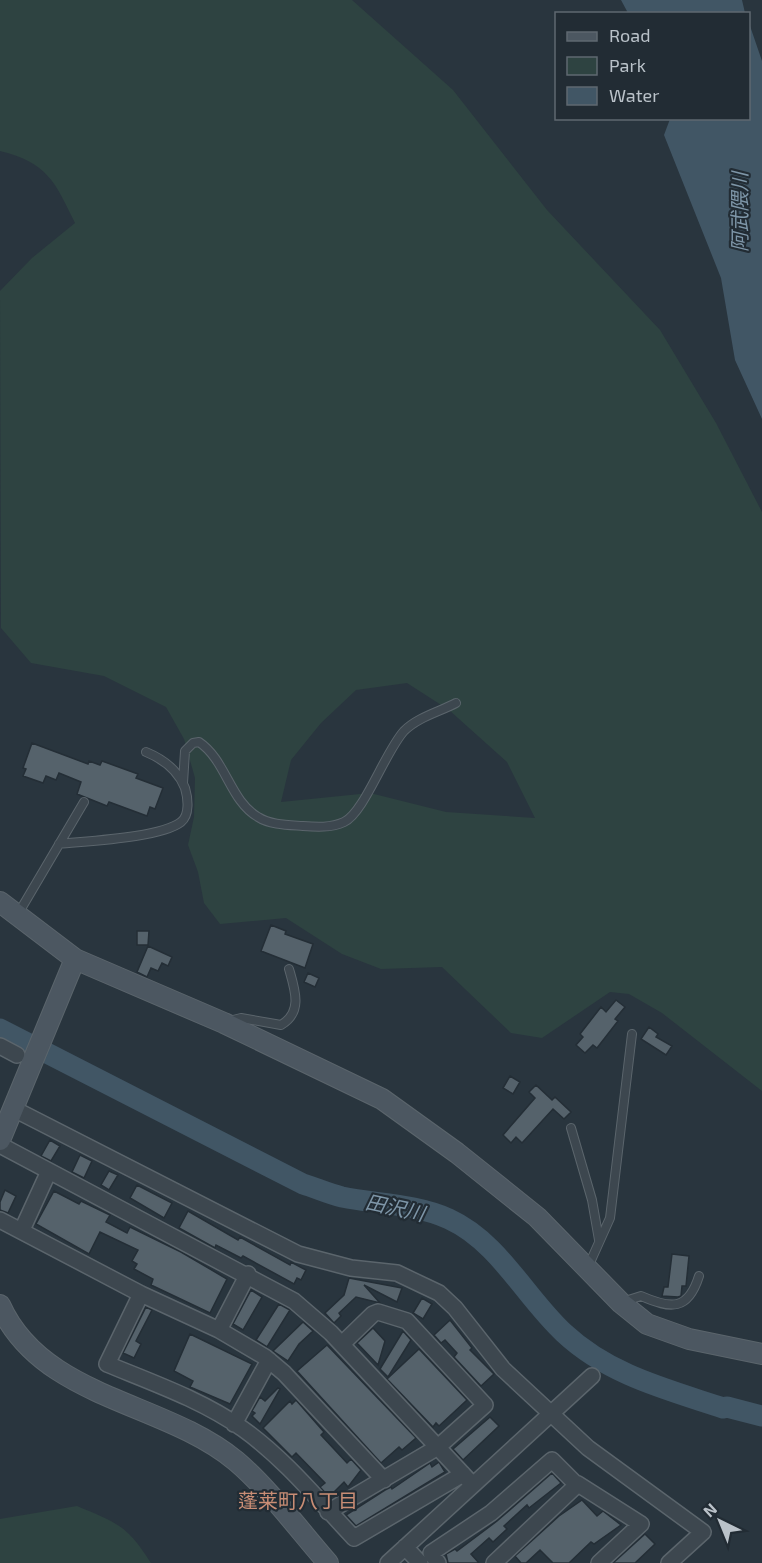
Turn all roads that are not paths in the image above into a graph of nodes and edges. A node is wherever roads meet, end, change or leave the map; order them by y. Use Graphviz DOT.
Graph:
graph roads {
  1 [pos="456,703"];
  2 [pos="146,752"];
  3 [pos="183,783"];
  4 [pos="84,802"];
  5 [pos="59,844"];
  6 [pos="0,902"];
  7 [pos="17,915"];
  8 [pos="75,959"];
  9 [pos="290,969"];
  10 [pos="224,1023"];
  11 [pos="632,1034"];
  12 [pos="0,1046"];
  13 [pos="17,1055"];
  14 [pos="12,1108"];
  15 [pos="571,1128"];
  16 [pos="0,1140"];
  17 [pos="0,1145"];
  18 [pos="49,1171"];
  19 [pos="0,1220"];
  20 [pos="22,1230"];
  21 [pos="599,1240"];
  22 [pos="588,1269"];
  23 [pos="248,1274"];
  24 [pos="699,1276"];
  25 [pos="141,1294"];
  26 [pos="621,1303"];
  27 [pos="0,1305"];
  28 [pos="219,1330"];
  29 [pos="342,1344"];
  30 [pos="762,1354"];
  31 [pos="269,1360"];
  32 [pos="592,1376"];
  33 [pos="551,1413"];
  34 [pos="234,1424"];
  35 [pos="438,1447"];
  36 [pos="468,1479"];
  37 [pos="384,1480"];
  38 [pos="577,1485"];
  39 [pos="328,1512"];
  40 [pos="405,1547"];
  41 [pos="498,1562"];
  42 [pos="328,1563"];
  43 [pos="388,1563"];
  44 [pos="420,1563"];
  45 [pos="438,1563"];
  46 [pos="599,1563"];
  47 [pos="669,1563"];
  1 -- 3 [label="lane"];
  2 -- 3 [label="lane"];
  3 -- 5 [label="lane"];
  4 -- 5 [label="lane"];
  5 -- 7 [label="lane"];
  6 -- 7 [label="street"];
  7 -- 8 [label="street"];
  8 -- 10 [label="street"];
  8 -- 14 [label="street"];
  9 -- 10 [label="lane"];
  10 -- 22 [label="street"];
  11 -- 21 [label="lane"];
  12 -- 13 [label="street"];
  14 -- 16 [label="street"];
  14 -- 33 [label="street"];
  15 -- 21 [label="lane"];
  17 -- 18 [label="street"];
  18 -- 20 [label="street"];
  18 -- 23 [label="street"];
  19 -- 20 [label="street"];
  20 -- 25 [label="street"];
  21 -- 22 [label="lane"];
  22 -- 26 [label="street"];
  23 -- 28 [label="street"];
  23 -- 29 [label="street"];
  24 -- 26 [label="lane"];
  25 -- 28 [label="street"];
  25 -- 34 [label="street"];
  26 -- 30 [label="street"];
  27 -- 42 [label="street"];
  28 -- 31 [label="street"];
  29 -- 35 [label="street"];
  29 -- 35 [label="street"];
  31 -- 34 [label="street"];
  31 -- 37 [label="street"];
  32 -- 33 [label="street"];
  33 -- 36 [label="street"];
  33 -- 47 [label="street"];
  34 -- 39 [label="street"];
  35 -- 36 [label="street"];
  35 -- 37 [label="street"];
  36 -- 39 [label="street"];
  36 -- 40 [label="street"];
  37 -- 39 [label="street"];
  38 -- 41 [label="street"];
  38 -- 45 [label="street"];
  38 -- 46 [label="street"];
  40 -- 43 [label="street"];
  40 -- 44 [label="street"];
}
